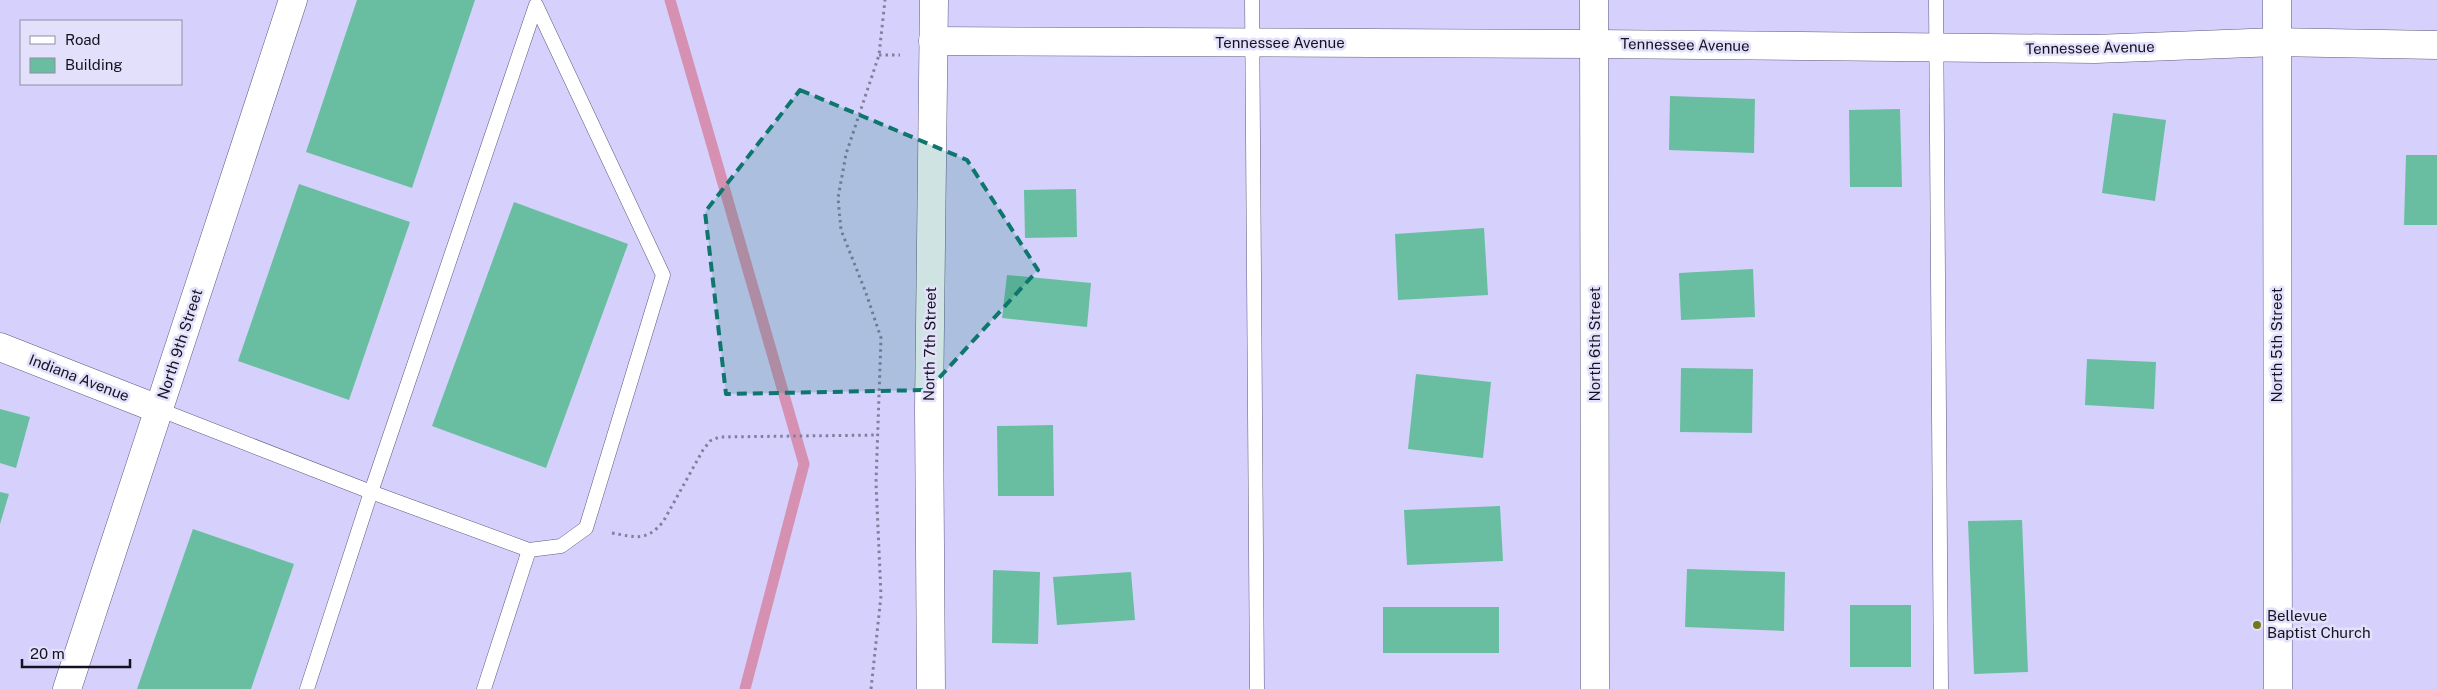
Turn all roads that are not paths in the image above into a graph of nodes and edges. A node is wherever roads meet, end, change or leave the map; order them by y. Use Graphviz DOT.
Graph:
graph roads {
  1 [pos="293,0"];
  2 [pos="934,0"];
  3 [pos="1252,0"];
  4 [pos="1594,0"];
  5 [pos="1936,0"];
  6 [pos="2277,0"];
  7 [pos="537,2"];
  8 [pos="933,41"];
  9 [pos="1253,42"];
  10 [pos="2277,42"];
  11 [pos="1595,44"];
  12 [pos="2437,45"];
  13 [pos="1936,48"];
  14 [pos="0,347"];
  15 [pos="158,409"];
  16 [pos="371,492"];
  17 [pos="529,550"];
  18 [pos="67,689"];
  19 [pos="307,689"];
  20 [pos="484,689"];
  21 [pos="931,689"];
  22 [pos="1257,689"];
  23 [pos="1596,689"];
  24 [pos="1941,689"];
  25 [pos="2278,689"];
  1 -- 15 [label="street, North 9th Street"];
  2 -- 8 [label="street, North 7th Street"];
  3 -- 9 [label="lane"];
  4 -- 11 [label="street, North 6th Street"];
  5 -- 13 [label="lane"];
  6 -- 10 [label="street, North 5th Street"];
  7 -- 16 [label="lane"];
  7 -- 17 [label="lane"];
  8 -- 9 [label="street, Tennessee Avenue"];
  8 -- 21 [label="street, North 7th Street"];
  9 -- 11 [label="street, Tennessee Avenue"];
  9 -- 22 [label="lane"];
  10 -- 12 [label="street, Tennessee Avenue"];
  10 -- 13 [label="street, Tennessee Avenue"];
  10 -- 25 [label="street, North 5th Street"];
  11 -- 13 [label="street, Tennessee Avenue"];
  11 -- 23 [label="street, North 6th Street"];
  13 -- 24 [label="lane"];
  14 -- 15 [label="street, Indiana Avenue"];
  15 -- 16 [label="lane"];
  15 -- 18 [label="street, North 9th Street"];
  16 -- 17 [label="lane"];
  16 -- 19 [label="lane"];
  17 -- 20 [label="lane"];
}
